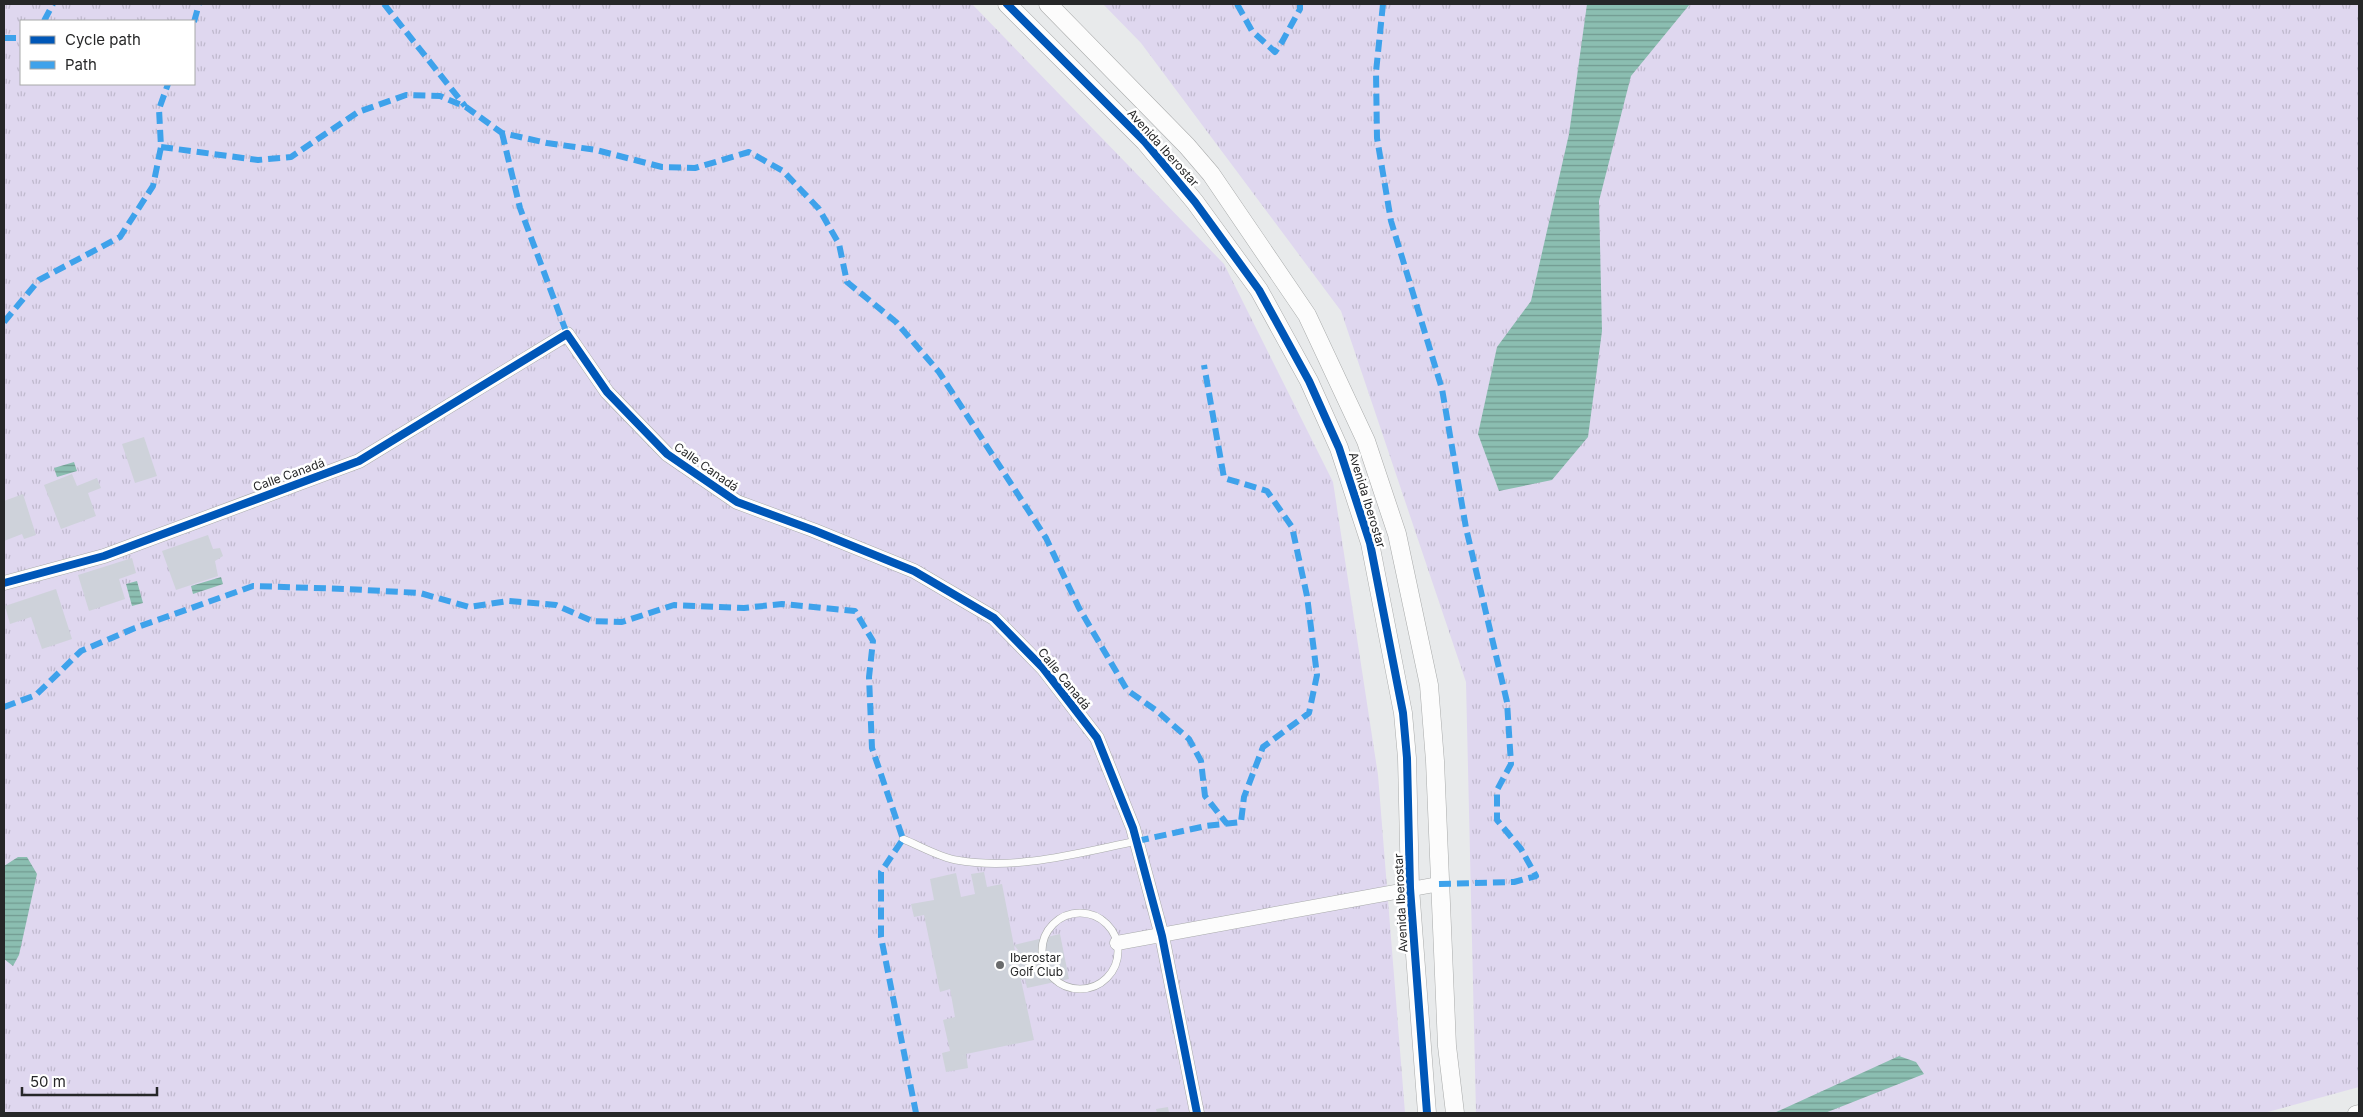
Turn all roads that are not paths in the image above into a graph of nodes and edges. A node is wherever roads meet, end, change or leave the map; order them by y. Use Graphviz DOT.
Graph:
graph roads {
  1 [pos="1007,4"];
  2 [pos="1048,4"];
  3 [pos="4,583"];
  4 [pos="903,839"];
  5 [pos="1137,841"];
  6 [pos="1440,884"];
  7 [pos="1410,888"];
  8 [pos="1162,936"];
  9 [pos="1117,943"];
  10 [pos="2359,1112"];
  11 [pos="1197,1113"];
  12 [pos="1427,1113"];
  13 [pos="1455,1113"];
  14 [pos="2355,1113"];
  1 -- 7 [label="street, Avenida Iberostar"];
  2 -- 6 [label="street, Avenida Iberostar"];
  3 -- 5 [label="street, Calle Canadá"];
  4 -- 5 [label="lane"];
  5 -- 8 [label="street, Calle Canadá"];
  6 -- 7 [label="street"];
  6 -- 13 [label="street, Avenida Iberostar"];
  7 -- 8 [label="street"];
  7 -- 12 [label="street, Avenida Iberostar"];
  8 -- 9 [label="street"];
  8 -- 11 [label="street, Calle Canadá"];
  9 -- 9 [label="lane"];
  10 -- 14 [label="street"];
}
